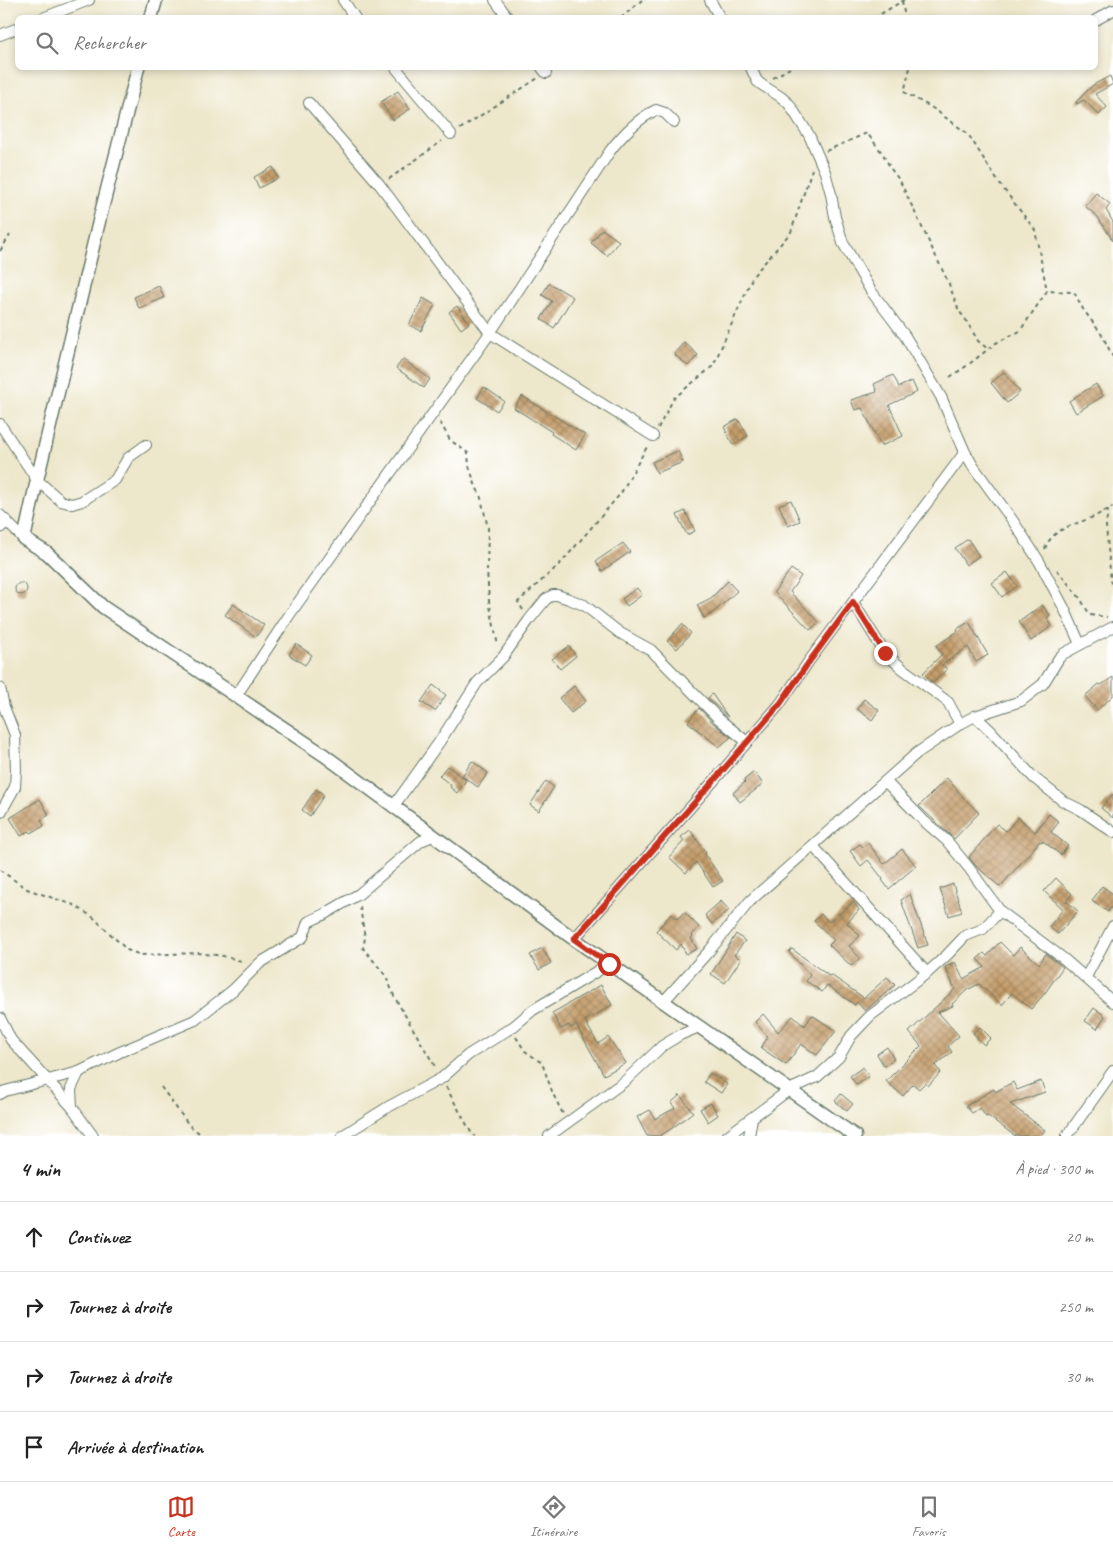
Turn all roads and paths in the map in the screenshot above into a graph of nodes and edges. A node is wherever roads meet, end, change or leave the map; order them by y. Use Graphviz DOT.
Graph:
graph roads {
  1 [pos="89,0"];
  2 [pos="156,0"];
  3 [pos="343,0"];
  4 [pos="495,0"];
  5 [pos="642,0"];
  6 [pos="710,0"];
  7 [pos="903,1"];
  8 [pos="1113,10"];
  9 [pos="52,15"];
  10 [pos="153,15"];
  11 [pos="353,15"];
  12 [pos="506,15"];
  13 [pos="624,15"];
  14 [pos="718,15"];
  15 [pos="879,15"];
  16 [pos="904,15"];
  17 [pos="1098,19"];
  18 [pos="15,29"];
  19 [pos="0,35"];
  20 [pos="137,70"];
  21 [pos="398,70"];
  22 [pos="544,70"];
  23 [pos="752,70"];
  24 [pos="787,70"];
  25 [pos="910,70"];
  26 [pos="762,86"];
  27 [pos="309,103"];
  28 [pos="674,122"];
  29 [pos="451,134"];
  30 [pos="817,154"];
  31 [pos="380,185"];
  32 [pos="10,235"];
  33 [pos="0,250"];
  34 [pos="1047,291"];
  35 [pos="490,333"];
  36 [pos="988,349"];
  37 [pos="1113,357"];
  38 [pos="950,377"];
  39 [pos="436,410"];
  40 [pos="0,424"];
  41 [pos="653,436"];
  42 [pos="146,445"];
  43 [pos="964,452"];
  44 [pos="36,480"];
  45 [pos="1113,507"];
  46 [pos="1108,509"];
  47 [pos="2,521"];
  48 [pos="24,539"];
  49 [pos="1043,555"];
  50 [pos="1056,569"];
  51 [pos="1113,584"];
  52 [pos="853,602"];
  53 [pos="529,620"];
  54 [pos="1112,623"];
  55 [pos="1080,644"];
  56 [pos="503,658"];
  57 [pos="0,688"];
  58 [pos="236,696"];
  59 [pos="975,716"];
  60 [pos="960,724"];
  61 [pos="747,742"];
  62 [pos="886,782"];
  63 [pos="394,807"];
  64 [pos="1,812"];
  65 [pos="1113,832"];
  66 [pos="433,836"];
  67 [pos="813,846"];
  68 [pos="0,870"];
  69 [pos="359,894"];
  70 [pos="1000,911"];
  71 [pos="1113,926"];
  72 [pos="574,939"];
  73 [pos="260,963"];
  74 [pos="609,964"];
  75 [pos="927,973"];
  76 [pos="1086,977"];
  77 [pos="663,1002"];
  78 [pos="1113,1002"];
  79 [pos="0,1018"];
  80 [pos="514,1026"];
  81 [pos="699,1027"];
  82 [pos="1113,1071"];
  83 [pos="79,1072"];
  84 [pos="442,1078"];
  85 [pos="46,1080"];
  86 [pos="162,1087"];
  87 [pos="789,1090"];
  88 [pos="0,1094"];
  89 [pos="72,1107"];
  90 [pos="752,1118"];
  91 [pos="568,1123"];
  92 [pos="93,1136"];
  93 [pos="204,1136"];
  94 [pos="342,1136"];
  95 [pos="475,1136"];
  96 [pos="549,1136"];
  97 [pos="728,1136"];
  98 [pos="749,1136"];
  99 [pos="854,1136"];
  100 [pos="1067,1136"];
  1 -- 9 [label="street"];
  2 -- 10 [label="street"];
  3 -- 11 [label="street"];
  4 -- 12 [label="street"];
  5 -- 13 [label="path"];
  6 -- 14 [label="street"];
  7 -- 15 [label="path"];
  7 -- 16 [label="path"];
  8 -- 17 [label="street"];
  18 -- 19 [label="street"];
  20 -- 44 [label="street"];
  21 -- 29 [label="street"];
  22 -- 29 [label="path"];
  23 -- 26 [label="street"];
  24 -- 26 [label="path"];
  25 -- 34 [label="path"];
  26 -- 30 [label="street"];
  27 -- 31 [label="street"];
  28 -- 35 [label="street"];
  29 -- 31 [label="path"];
  30 -- 36 [label="path"];
  30 -- 41 [label="path"];
  30 -- 43 [label="street"];
  31 -- 35 [label="street"];
  32 -- 33 [label="path"];
  34 -- 36 [label="path"];
  34 -- 37 [label="path"];
  35 -- 39 [label="street"];
  35 -- 41 [label="street"];
  36 -- 38 [label="path"];
  39 -- 56 [label="path"];
  39 -- 58 [label="street"];
  40 -- 44 [label="street"];
  41 -- 53 [label="path"];
  42 -- 44 [label="street"];
  43 -- 52 [label="street"];
  43 -- 55 [label="street"];
  44 -- 48 [label="street"];
  45 -- 46 [label="path"];
  46 -- 49 [label="path"];
  46 -- 51 [label="path"];
  47 -- 48 [label="street"];
  48 -- 58 [label="street"];
  50 -- 54 [label="path"];
  52 -- 60 [label="street"];
  52 -- 61 [label="street"];
  53 -- 56 [label="street"];
  53 -- 61 [label="street"];
  54 -- 55 [label="street"];
  55 -- 59 [label="street"];
  56 -- 63 [label="street"];
  57 -- 64 [label="street"];
  58 -- 63 [label="street"];
  59 -- 60 [label="street"];
  59 -- 65 [label="street"];
  60 -- 62 [label="street"];
  61 -- 72 [label="street"];
  62 -- 67 [label="street"];
  62 -- 70 [label="street"];
  63 -- 66 [label="street"];
  66 -- 69 [label="street"];
  66 -- 72 [label="street"];
  67 -- 75 [label="street"];
  67 -- 77 [label="street"];
  68 -- 73 [label="path"];
  69 -- 73 [label="street"];
  69 -- 84 [label="path"];
  70 -- 75 [label="street"];
  70 -- 76 [label="street"];
  71 -- 76 [label="street"];
  72 -- 74 [label="street"];
  73 -- 83 [label="street"];
  74 -- 77 [label="street"];
  74 -- 80 [label="street"];
  75 -- 87 [label="street"];
  76 -- 78 [label="street"];
  77 -- 81 [label="street"];
  79 -- 85 [label="street"];
  80 -- 84 [label="street"];
  80 -- 91 [label="path"];
  81 -- 87 [label="street"];
  81 -- 91 [label="street"];
  82 -- 100 [label="street"];
  83 -- 85 [label="street"];
  83 -- 89 [label="street"];
  84 -- 94 [label="street"];
  84 -- 95 [label="path"];
  85 -- 88 [label="street"];
  85 -- 89 [label="street"];
  86 -- 93 [label="path"];
  87 -- 90 [label="street"];
  87 -- 99 [label="street"];
  89 -- 92 [label="street"];
  90 -- 97 [label="street"];
  90 -- 98 [label="street"];
  91 -- 96 [label="street"];
}
